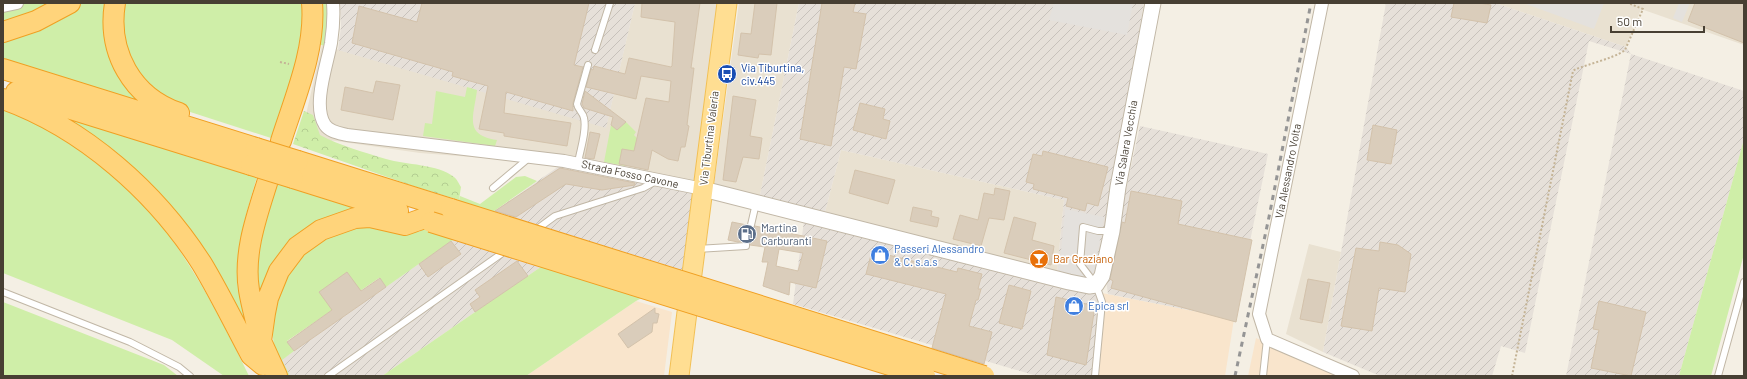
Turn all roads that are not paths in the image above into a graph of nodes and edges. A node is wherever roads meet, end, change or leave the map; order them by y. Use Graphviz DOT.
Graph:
graph roads {
  1 [pos="17,3"];
  2 [pos="70,3"];
  3 [pos="115,3"];
  4 [pos="312,3"];
  5 [pos="333,3"];
  6 [pos="610,3"];
  7 [pos="727,3"];
  8 [pos="1153,3"];
  9 [pos="1322,3"];
  10 [pos="3,6"];
  11 [pos="3,32"];
  12 [pos="595,50"];
  13 [pos="588,65"];
  14 [pos="3,69"];
  15 [pos="3,87"];
  16 [pos="3,99"];
  17 [pos="207,133"];
  18 [pos="281,141"];
  19 [pos="253,157"];
  20 [pos="530,157"];
  21 [pos="578,163"];
  22 [pos="296,170"];
  23 [pos="268,180"];
  24 [pos="659,180"];
  25 [pos="493,188"];
  26 [pos="703,189"];
  27 [pos="756,202"];
  28 [pos="426,220"];
  29 [pos="751,226"];
  30 [pos="540,227"];
  31 [pos="1112,232"];
  32 [pos="746,244"];
  33 [pos="695,249"];
  34 [pos="501,254"];
  35 [pos="692,274"];
  36 [pos="1744,282"];
  37 [pos="1097,284"];
  38 [pos="3,292"];
  39 [pos="687,312"];
  40 [pos="1267,339"];
  41 [pos="261,341"];
  42 [pos="269,372"];
  43 [pos="190,376"];
  44 [pos="328,376"];
  45 [pos="679,376"];
  46 [pos="925,376"];
  47 [pos="984,376"];
  48 [pos="1095,376"];
  49 [pos="1263,376"];
  50 [pos="1353,376"];
  51 [pos="1718,376"];
  1 -- 10 [label="street"];
  2 -- 11 [label="highway"];
  3 -- 17 [label="highway"];
  4 -- 18 [label="highway"];
  5 -- 20 [label="street, Strada Fosso Cavone"];
  6 -- 12 [label="lane"];
  7 -- 26 [label="main road, Via Tiburtina Valeria"];
  8 -- 31 [label="street, Via Salara Vecchia"];
  9 -- 40 [label="street, Via Alessandro Volta"];
  13 -- 21 [label="lane"];
  14 -- 17 [label="highway"];
  15 -- 19 [label="highway"];
  16 -- 42 [label="highway"];
  17 -- 19 [label="highway"];
  19 -- 22 [label="highway, bridge"];
  20 -- 21 [label="street, Strada Fosso Cavone"];
  20 -- 25 [label="lane"];
  21 -- 24 [label="street, Strada Fosso Cavone"];
  22 -- 28 [label="highway"];
  22 -- 47 [label="highway, bridge"];
  23 -- 41 [label="highway"];
  24 -- 26 [label="street, Strada Fosso Cavone"];
  24 -- 30 [label="lane"];
  26 -- 27 [label="street, Strada Fosso Cavone"];
  26 -- 33 [label="main road, Via Tiburtina Valeria"];
  27 -- 29 [label="lane"];
  27 -- 37 [label="street, Strada Fosso Cavone"];
  28 -- 41 [label="highway"];
  28 -- 46 [label="highway, bridge"];
  31 -- 37 [label="street, Via Salara Vecchia"];
  31 -- 37 [label="lane"];
  32 -- 33 [label="lane"];
  33 -- 35 [label="main road, Via Tiburtina Valeria"];
  34 -- 44 [label="lane"];
  36 -- 51 [label="lane"];
  37 -- 48 [label="lane"];
  38 -- 43 [label="lane"];
  39 -- 45 [label="main road"];
  40 -- 49 [label="lane"];
  40 -- 50 [label="street"];
  41 -- 42 [label="highway"];
}
